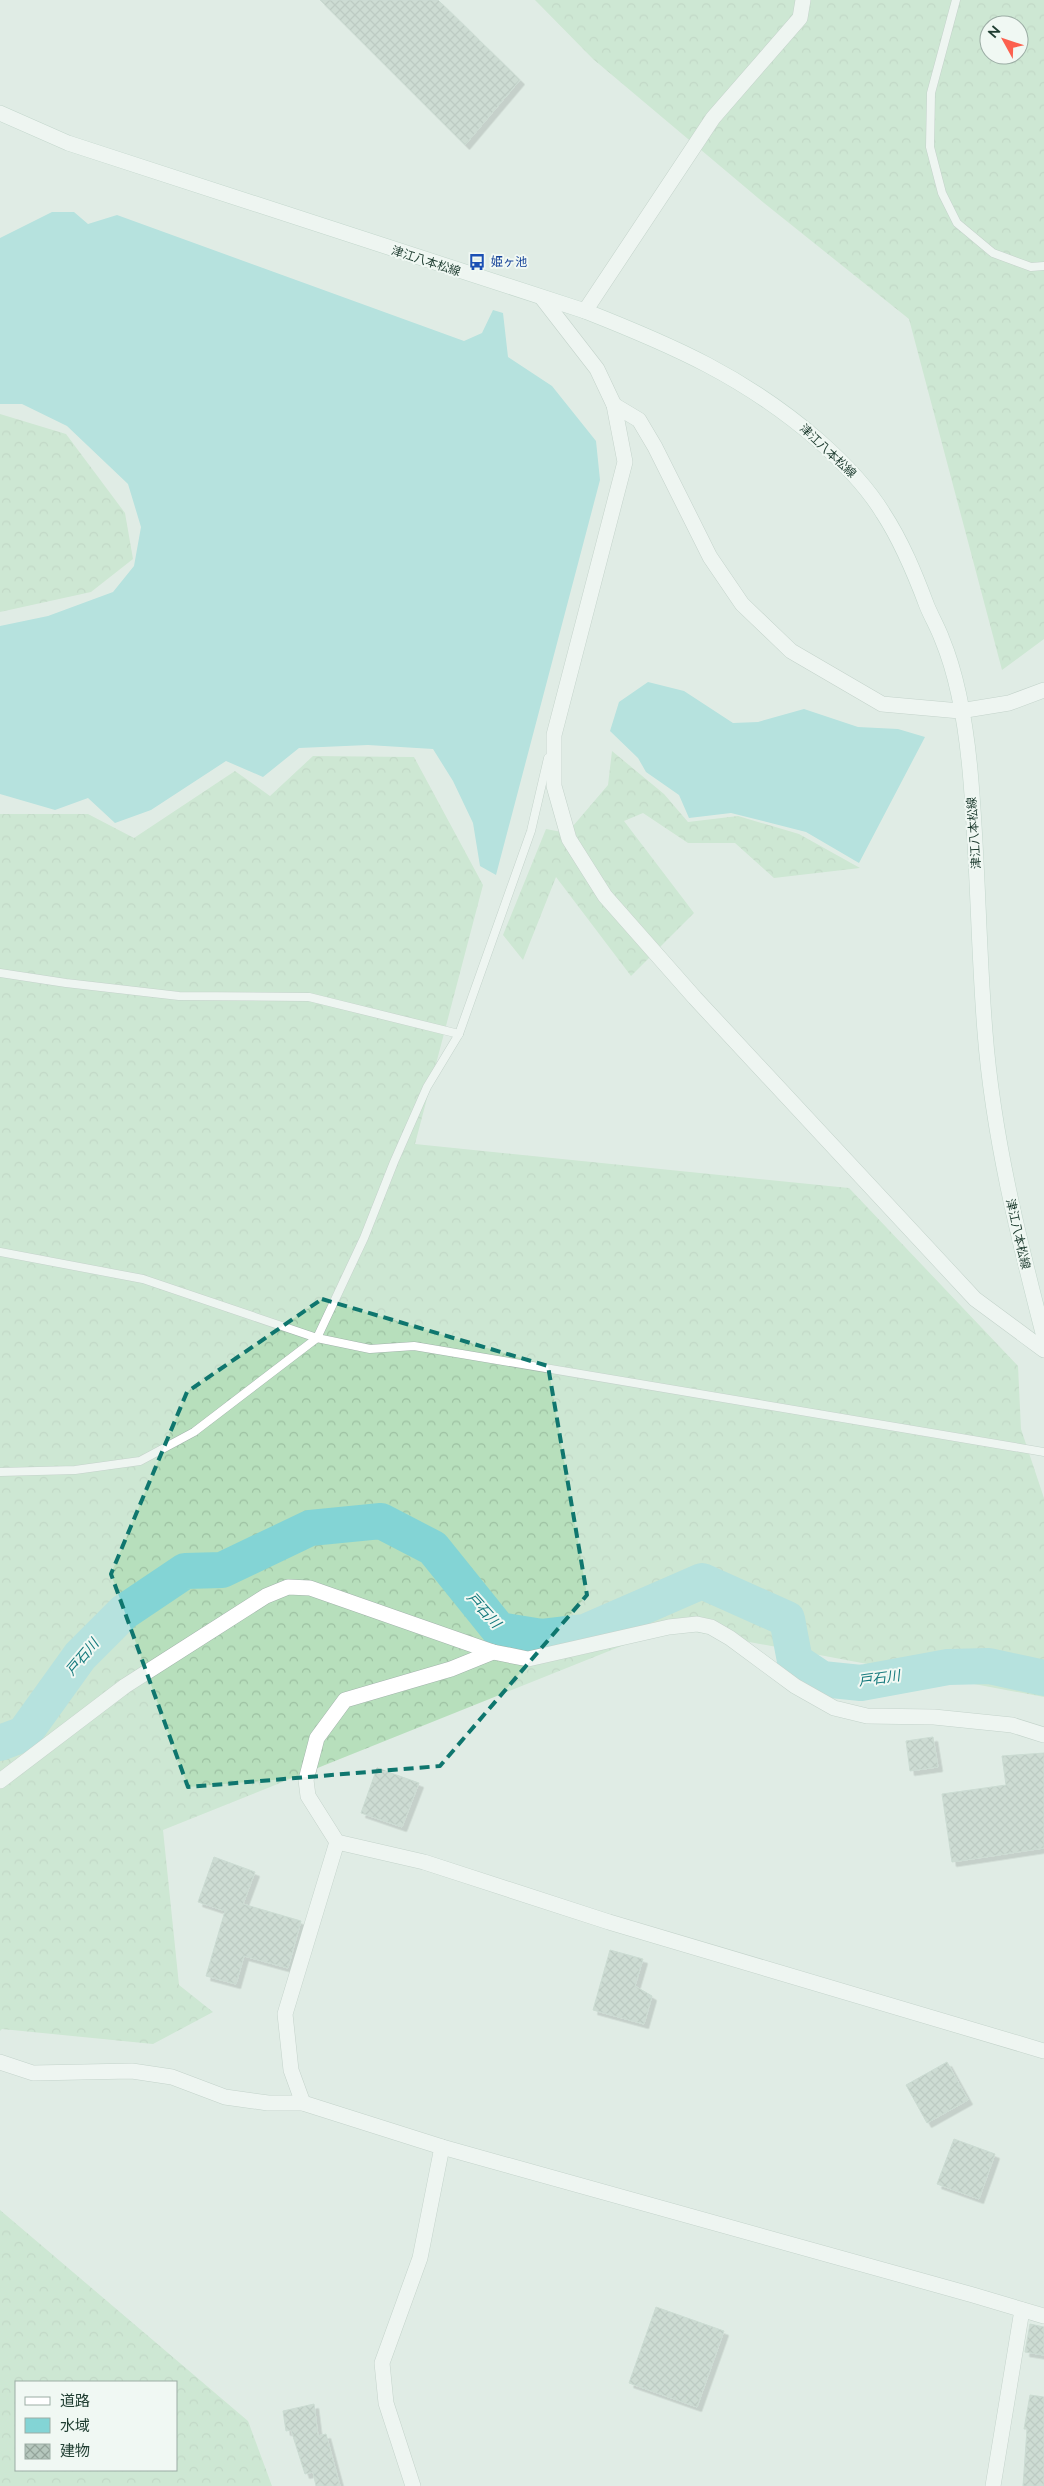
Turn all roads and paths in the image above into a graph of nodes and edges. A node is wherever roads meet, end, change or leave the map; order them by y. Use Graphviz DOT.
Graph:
graph roads {
  1 [pos="803,0"];
  2 [pos="956,0"];
  3 [pos="0,113"];
  4 [pos="1044,266"];
  5 [pos="542,298"];
  6 [pos="585,312"];
  7 [pos="614,404"];
  8 [pos="1044,690"];
  9 [pos="960,711"];
  10 [pos="554,734"];
  11 [pos="0,973"];
  12 [pos="459,1034"];
  13 [pos="0,1252"];
  14 [pos="1044,1337"];
  15 [pos="317,1338"];
  16 [pos="1044,1350"];
  17 [pos="1044,1452"];
  18 [pos="0,1472"];
  19 [pos="493,1652"];
  20 [pos="1044,1735"];
  21 [pos="0,1781"];
  22 [pos="337,1842"];
  23 [pos="1044,2051"];
  24 [pos="0,2062"];
  25 [pos="302,2104"];
  26 [pos="442,2147"];
  27 [pos="1022,2310"];
  28 [pos="1044,2316"];
  29 [pos="413,2486"];
  30 [pos="993,2486"];
  1 -- 6 [label="street"];
  2 -- 4 [label="lane"];
  3 -- 5 [label="street, 津江八本松線"];
  5 -- 6 [label="street, 津江八本松線"];
  5 -- 7 [label="street"];
  6 -- 9 [label="street, 津江八本松線"];
  7 -- 9 [label="street"];
  7 -- 10 [label="street"];
  8 -- 9 [label="street"];
  9 -- 14 [label="street, 津江八本松線"];
  10 -- 12 [label="lane"];
  10 -- 16 [label="street"];
  11 -- 12 [label="lane"];
  12 -- 15 [label="lane"];
  13 -- 15 [label="lane"];
  15 -- 17 [label="lane"];
  15 -- 18 [label="lane"];
  19 -- 20 [label="street"];
  19 -- 21 [label="street"];
  19 -- 22 [label="street"];
  22 -- 23 [label="street"];
  22 -- 25 [label="street"];
  24 -- 25 [label="street"];
  25 -- 26 [label="street"];
  26 -- 27 [label="street"];
  26 -- 29 [label="street"];
  27 -- 28 [label="street"];
  27 -- 30 [label="street"];
}
